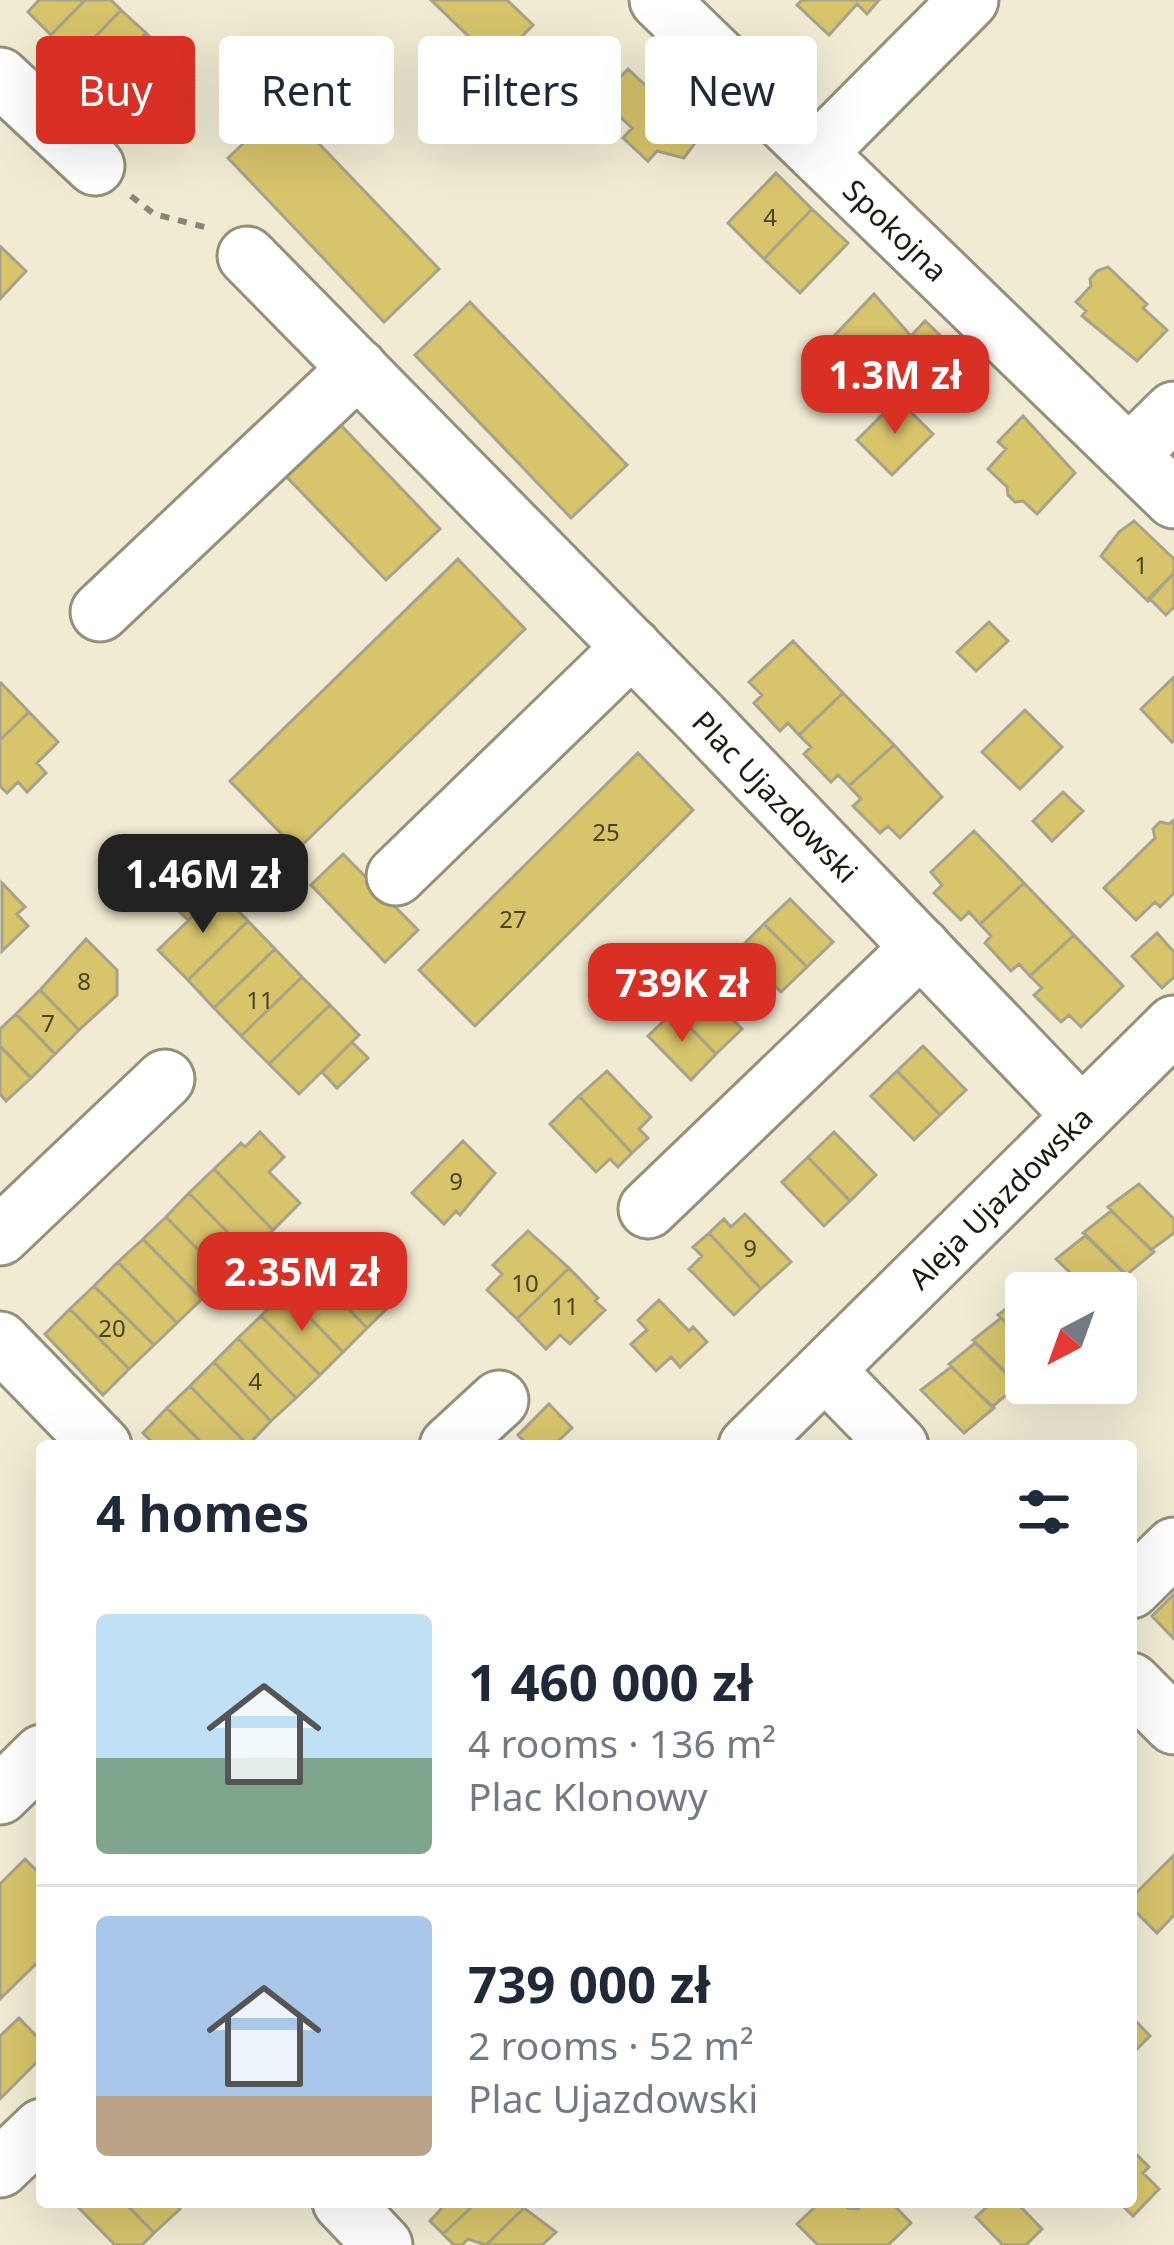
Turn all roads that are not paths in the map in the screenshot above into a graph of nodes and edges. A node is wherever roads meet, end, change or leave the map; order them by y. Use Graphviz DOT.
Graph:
graph roads {
  1 [pos="659,0"];
  2 [pos="968,0"];
  3 [pos="0,77"];
  4 [pos="818,152"];
  5 [pos="95,166"];
  6 [pos="247,256"];
  7 [pos="358,368"];
  8 [pos="1174,411"];
  9 [pos="1129,455"];
  10 [pos="1174,499"];
  11 [pos="100,611"];
  12 [pos="632,647"];
  13 [pos="396,876"];
  14 [pos="921,947"];
  15 [pos="1174,1024"];
  16 [pos="165,1079"];
  17 [pos="1082,1116"];
  18 [pos="648,1209"];
  19 [pos="0,1236"];
  20 [pos="0,1341"];
  21 [pos="826,1371"];
  22 [pos="499,1400"];
  23 [pos="96,1440"];
  24 [pos="455,1440"];
  25 [pos="754,1440"];
  26 [pos="893,1440"];
  27 [pos="1174,1547"];
  28 [pos="1137,1583"];
  29 [pos="1137,1688"];
  30 [pos="1174,1725"];
  31 [pos="36,1760"];
  32 [pos="0,1795"];
  33 [pos="36,2134"];
  34 [pos="0,2168"];
  35 [pos="348,2208"];
  36 [pos="383,2245"];
  1 -- 4 [label="street, Spokojna"];
  2 -- 4 [label="street, Spokojna"];
  3 -- 5 [label="street"];
  4 -- 9 [label="street, Spokojna"];
  6 -- 7 [label="street, Plac Ujazdowski"];
  7 -- 11 [label="street"];
  7 -- 12 [label="street, Plac Ujazdowski"];
  8 -- 9 [label="street"];
  9 -- 10 [label="street, Spokojna"];
  12 -- 13 [label="street"];
  12 -- 14 [label="street, Plac Ujazdowski"];
  14 -- 17 [label="street, Plac Ujazdowski"];
  14 -- 18 [label="street"];
  15 -- 17 [label="street, Aleja Ujazdowska"];
  16 -- 19 [label="street"];
  17 -- 21 [label="street, Aleja Ujazdowska"];
  20 -- 23 [label="street"];
  21 -- 25 [label="street, Aleja Ujazdowska"];
  21 -- 26 [label="street"];
  22 -- 24 [label="street"];
  27 -- 28 [label="street"];
  29 -- 30 [label="street"];
  31 -- 32 [label="street"];
  33 -- 34 [label="street"];
  35 -- 36 [label="street"];
}
